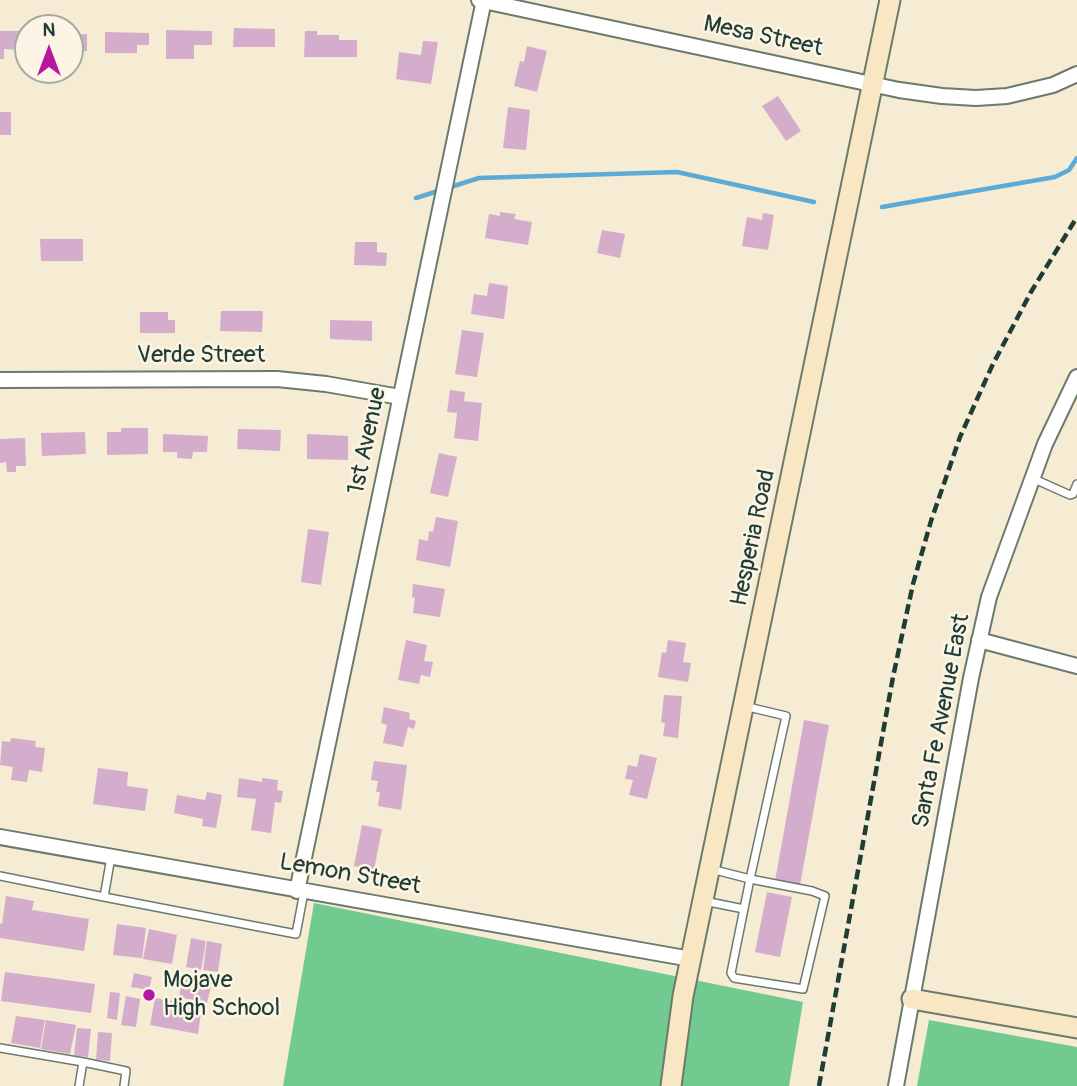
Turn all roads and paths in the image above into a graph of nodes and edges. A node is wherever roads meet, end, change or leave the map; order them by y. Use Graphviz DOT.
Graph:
graph roads {
  1 [pos="482,0"];
  2 [pos="890,0"];
  3 [pos="1077,74"];
  4 [pos="873,84"];
  5 [pos="1077,377"];
  6 [pos="0,380"];
  7 [pos="1072,396"];
  8 [pos="400,397"];
  9 [pos="1031,478"];
  10 [pos="1077,484"];
  11 [pos="979,640"];
  12 [pos="1077,666"];
  13 [pos="744,706"];
  14 [pos="0,837"];
  15 [pos="111,857"];
  16 [pos="710,869"];
  17 [pos="0,876"];
  18 [pos="750,879"];
  19 [pos="300,891"];
  20 [pos="104,897"];
  21 [pos="703,901"];
  22 [pos="744,909"];
  23 [pos="691,959"];
  24 [pos="912,999"];
  25 [pos="1077,1028"];
  26 [pos="0,1048"];
  27 [pos="83,1062"];
  28 [pos="79,1086"];
  29 [pos="124,1086"];
  30 [pos="671,1086"];
  31 [pos="896,1086"];
  1 -- 4 [label="street, Mesa Street"];
  1 -- 8 [label="street, 1st Avenue"];
  2 -- 4 [label="main road, Hesperia Road"];
  3 -- 4 [label="street, Mesa Street"];
  4 -- 13 [label="main road, Hesperia Road"];
  5 -- 7 [label="street, Santa Fe Avenue East"];
  6 -- 8 [label="street, Verde Street"];
  7 -- 9 [label="street, Santa Fe Avenue East"];
  8 -- 19 [label="street, 1st Avenue"];
  9 -- 10 [label="lane"];
  9 -- 11 [label="street, Santa Fe Avenue East"];
  11 -- 12 [label="street"];
  11 -- 24 [label="street, Santa Fe Avenue East"];
  13 -- 16 [label="main road, Hesperia Road"];
  13 -- 18 [label="lane"];
  14 -- 15 [label="street, Lemon Street"];
  15 -- 19 [label="street, Lemon Street"];
  15 -- 20 [label="lane"];
  16 -- 18 [label="lane"];
  16 -- 21 [label="main road, Hesperia Road"];
  17 -- 20 [label="lane"];
  18 -- 22 [label="lane"];
  18 -- 22 [label="lane"];
  19 -- 20 [label="lane"];
  19 -- 23 [label="street, Lemon Street"];
  21 -- 22 [label="lane"];
  21 -- 23 [label="main road, Hesperia Road"];
  23 -- 30 [label="main road, Hesperia Road"];
  24 -- 25 [label="main road"];
  24 -- 31 [label="street, Santa Fe Avenue East"];
  26 -- 27 [label="lane"];
  27 -- 28 [label="lane"];
  27 -- 29 [label="lane"];
}
